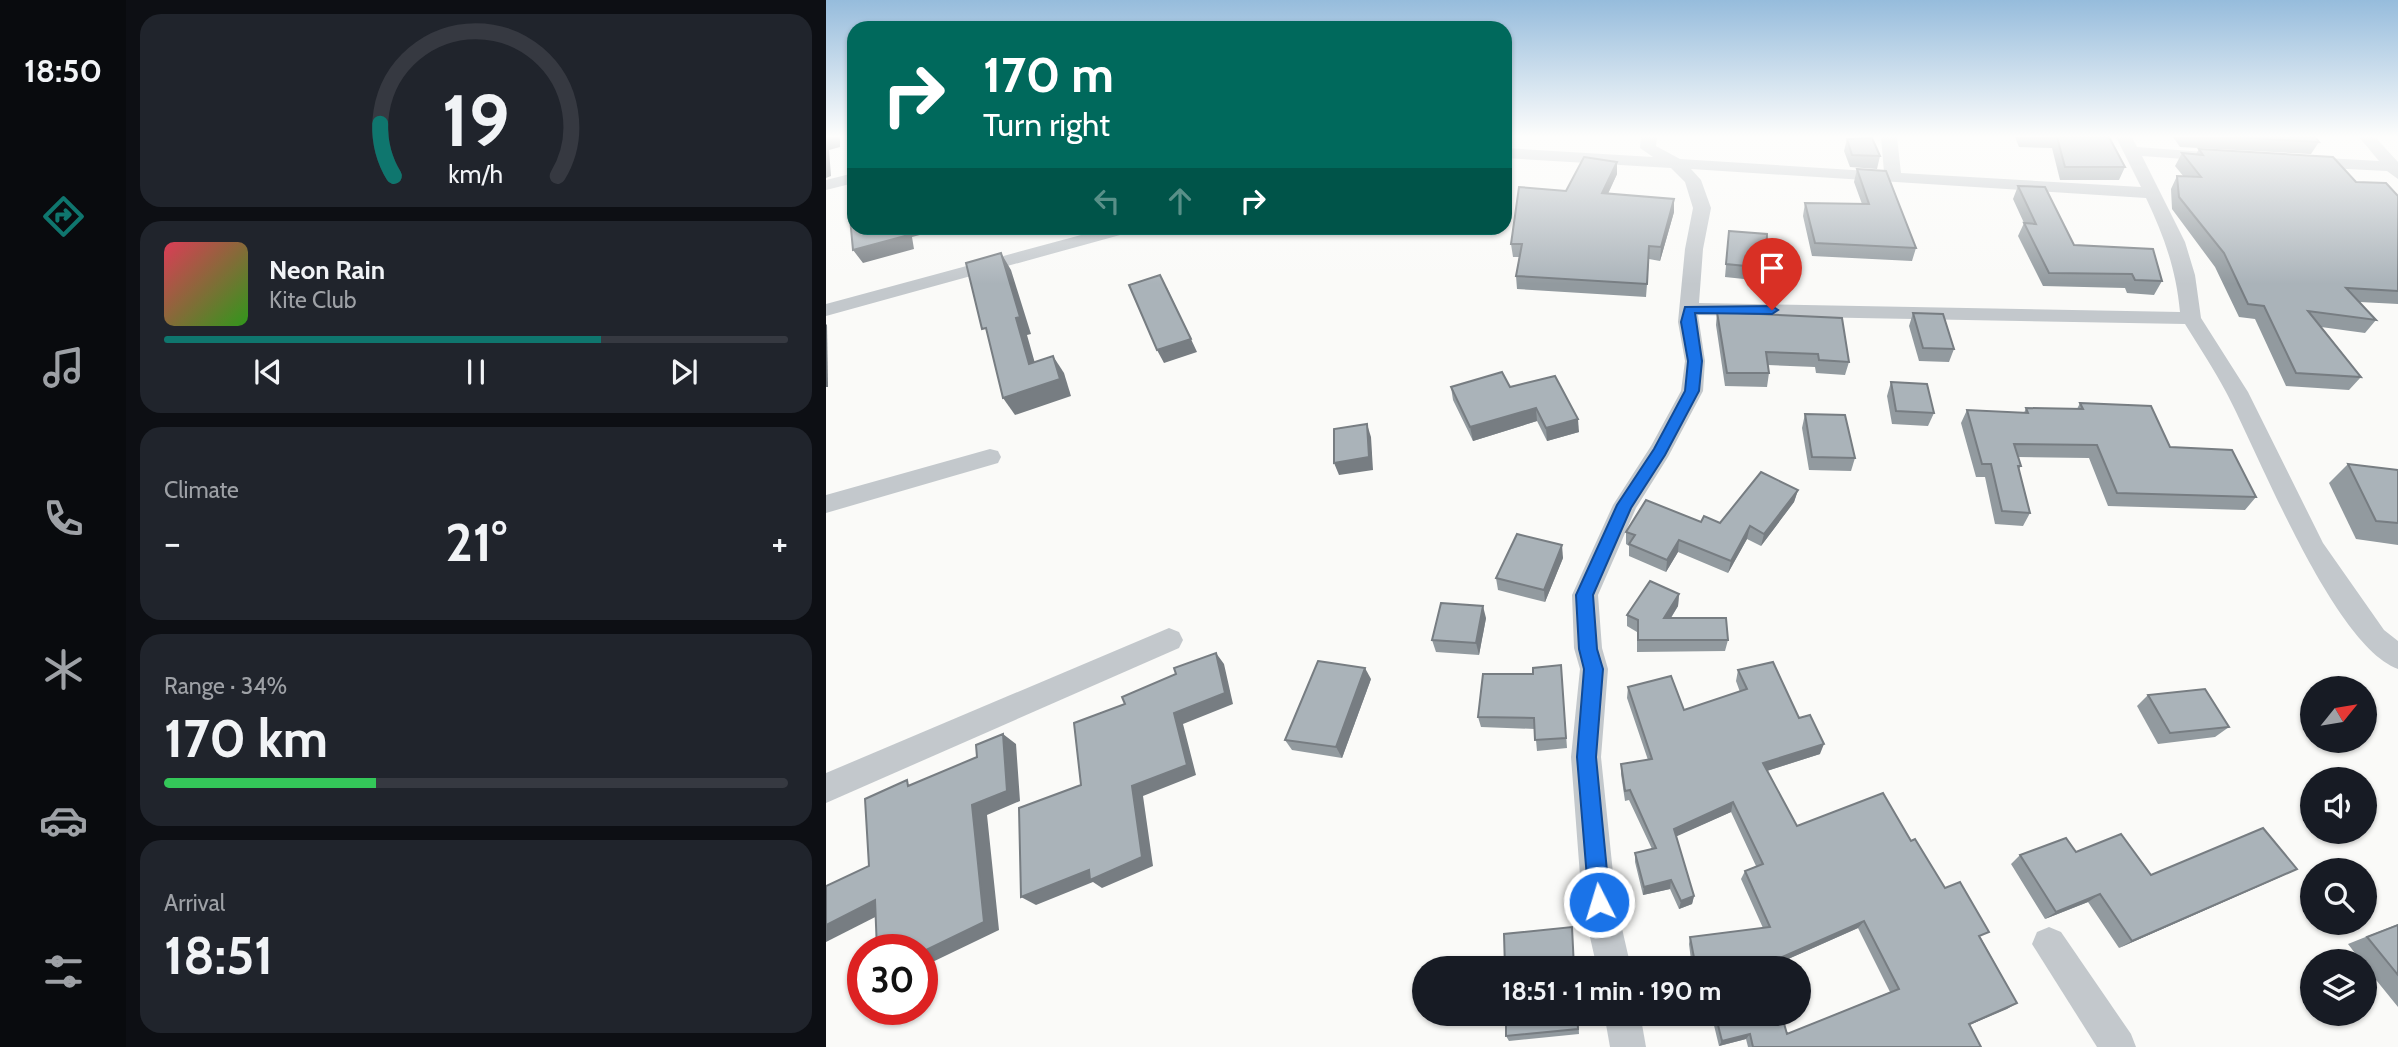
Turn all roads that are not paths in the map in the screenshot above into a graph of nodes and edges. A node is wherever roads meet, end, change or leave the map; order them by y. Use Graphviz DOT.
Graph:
graph roads {
  1 [pos="1695,186"];
  2 [pos="2043,186"];
  3 [pos="2148,186"];
  4 [pos="2151,193"];
  5 [pos="1099,235"];
  6 [pos="1689,309"];
  7 [pos="826,310"];
  8 [pos="2191,318"];
  9 [pos="990,457"];
  10 [pos="826,504"];
  11 [pos="1169,640"];
  12 [pos="2398,657"];
  13 [pos="826,789"];
  14 [pos="2049,944"];
  15 [pos="1611,956"];
  16 [pos="1624,1026"];
  17 [pos="1628,1047"];
  18 [pos="2118,1047"];
  1 -- 6 [label="street"];
  2 -- 4 [label="street"];
  3 -- 4 [label="street"];
  4 -- 8 [label="street"];
  5 -- 7 [label="street"];
  6 -- 8 [label="street"];
  6 -- 15 [label="street"];
  8 -- 12 [label="street"];
  9 -- 10 [label="street"];
  11 -- 13 [label="street"];
  14 -- 18 [label="street"];
  16 -- 17 [label="street"];
}
